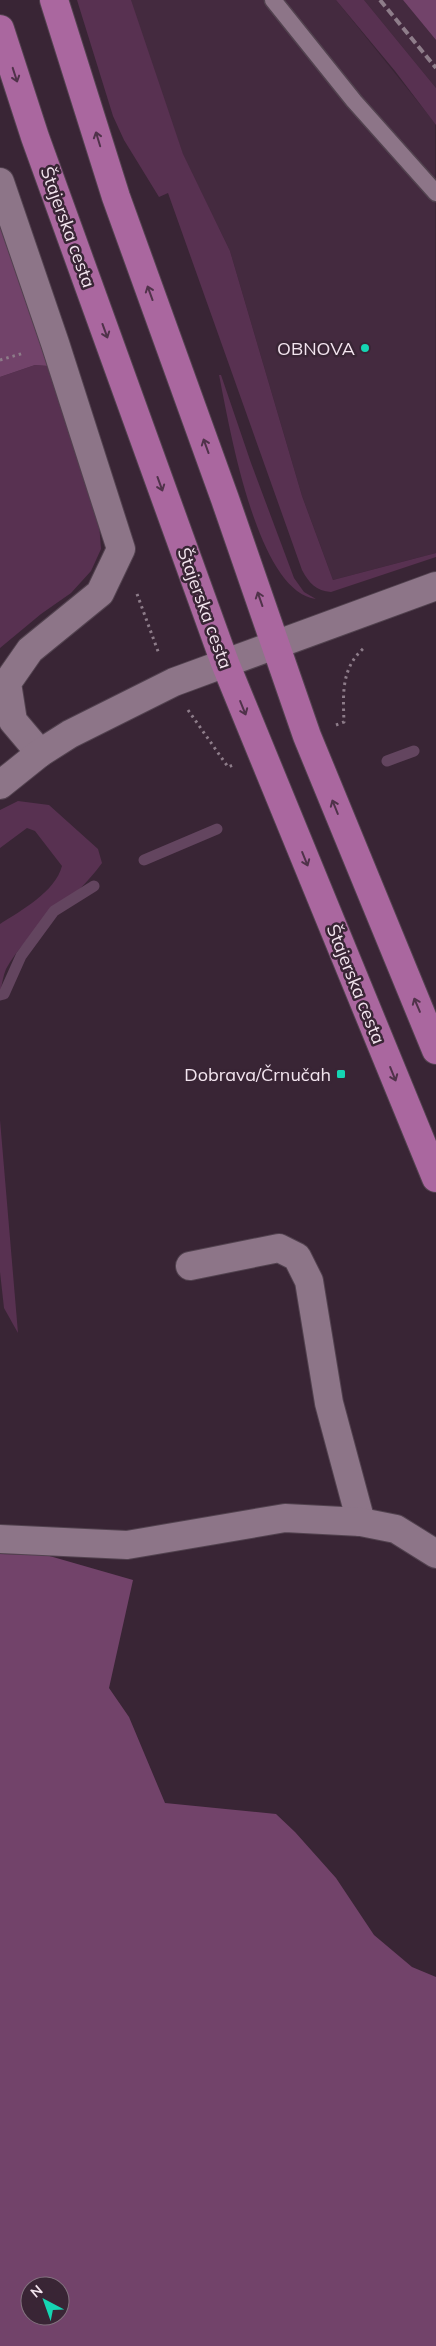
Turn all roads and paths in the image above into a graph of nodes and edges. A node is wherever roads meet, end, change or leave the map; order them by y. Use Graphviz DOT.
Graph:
graph roads {
  1 [pos="54,0"];
  2 [pos="274,0"];
  3 [pos="0,29"];
  4 [pos="0,182"];
  5 [pos="436,193"];
  6 [pos="121,549"];
  7 [pos="436,586"];
  8 [pos="370,643"];
  9 [pos="276,645"];
  10 [pos="160,657"];
  11 [pos="225,663"];
  12 [pos="187,709"];
  13 [pos="344,722"];
  14 [pos="40,753"];
  15 [pos="228,767"];
  16 [pos="0,785"];
  17 [pos="436,1050"];
  18 [pos="436,1178"];
  19 [pos="190,1266"];
  20 [pos="361,1522"];
  21 [pos="0,1539"];
  22 [pos="436,1554"];
  9 -- 1 [label="main road, one-way"];
  2 -- 5 [label="lane"];
  3 -- 11 [label="main road, Štajerska cesta, one-way"];
  4 -- 6 [label="street"];
  6 -- 10 [label="path"];
  6 -- 14 [label="street"];
  7 -- 9 [label="street"];
  8 -- 13 [label="path"];
  9 -- 11 [label="street"];
  17 -- 9 [label="main road, one-way"];
  11 -- 14 [label="street"];
  11 -- 18 [label="main road, Štajerska cesta, one-way"];
  12 -- 15 [label="path"];
  14 -- 16 [label="street"];
  19 -- 20 [label="street"];
  20 -- 21 [label="street"];
  20 -- 22 [label="street"];
}
